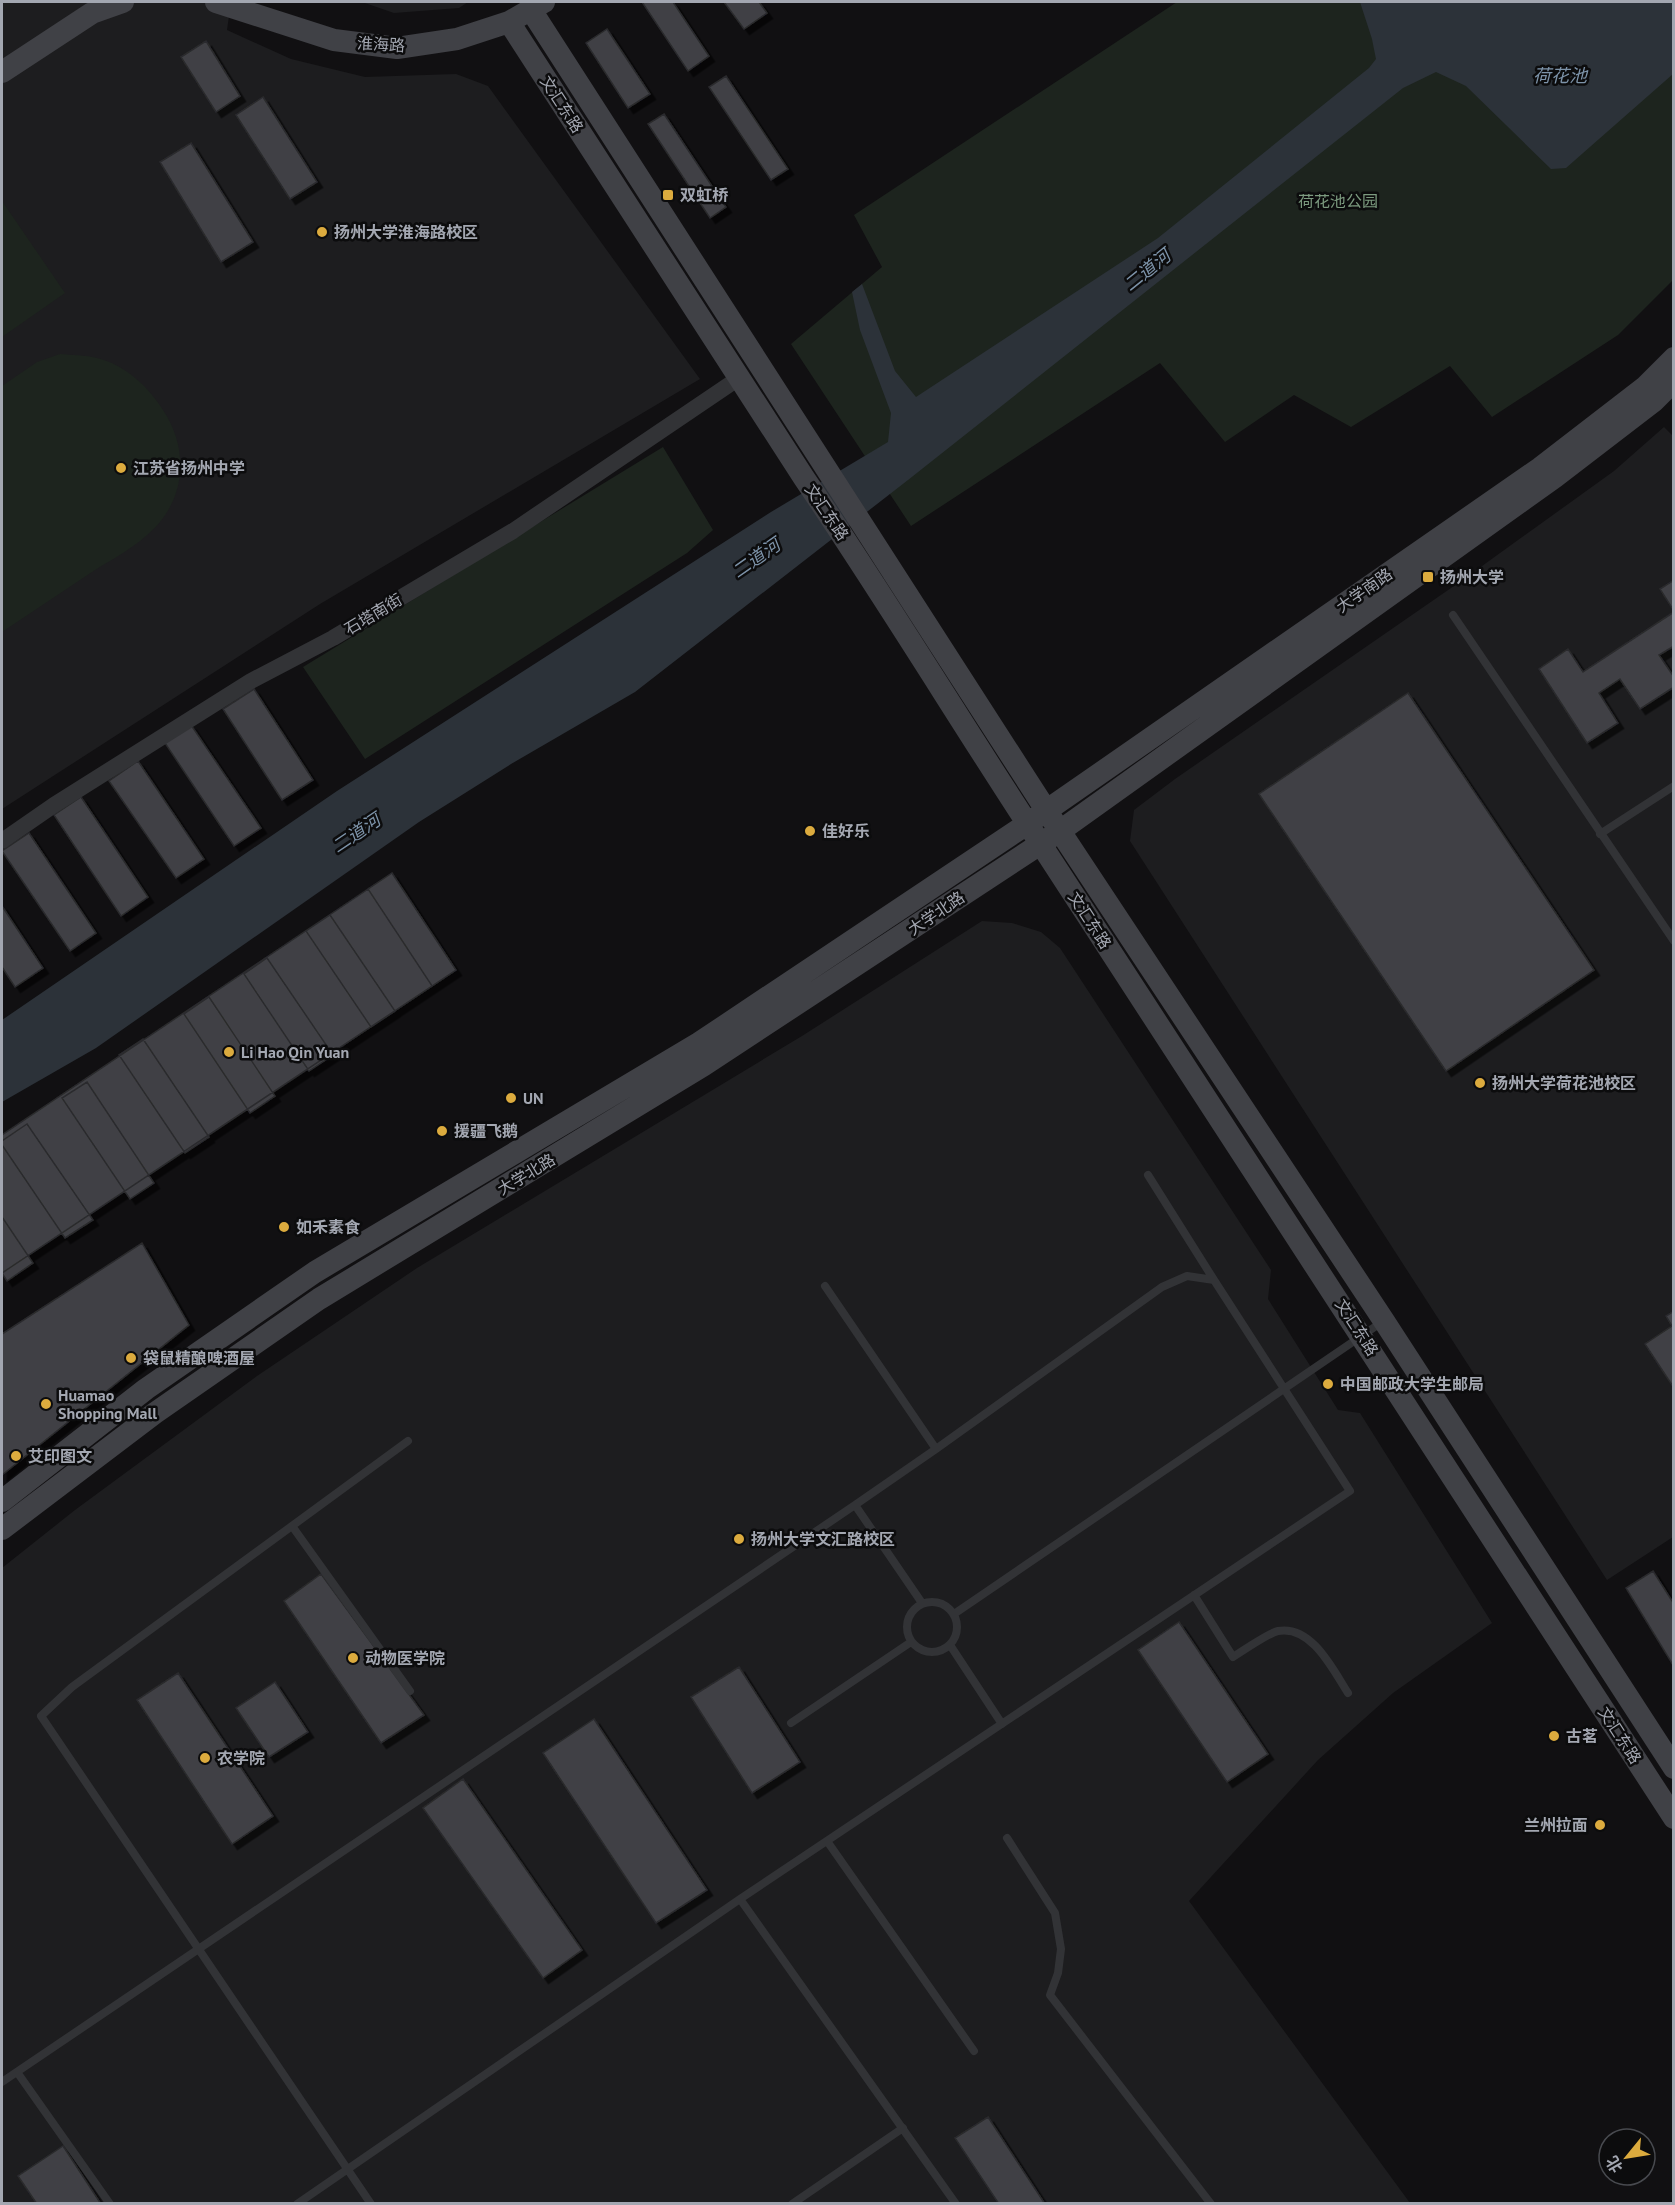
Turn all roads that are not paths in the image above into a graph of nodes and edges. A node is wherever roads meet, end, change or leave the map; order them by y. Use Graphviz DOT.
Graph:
graph roads {
  1 [pos="123,2"];
  2 [pos="216,2"];
  3 [pos="538,6"];
  4 [pos="509,22"];
  5 [pos="2,72"];
  6 [pos="1674,358"];
  7 [pos="739,378"];
  8 [pos="1674,381"];
  9 [pos="862,544"];
  10 [pos="1453,615"];
  11 [pos="1674,786"];
  12 [pos="1046,810"];
  13 [pos="1027,824"];
  14 [pos="1060,831"];
  15 [pos="1600,834"];
  16 [pos="2,841"];
  17 [pos="1040,844"];
  18 [pos="1674,941"];
  19 [pos="1148,1175"];
  20 [pos="1214,1280"];
  21 [pos="825,1286"];
  22 [pos="1384,1321"];
  23 [pos="1362,1336"];
  24 [pos="1283,1390"];
  25 [pos="408,1441"];
  26 [pos="936,1449"];
  27 [pos="2,1501"];
  28 [pos="855,1505"];
  29 [pos="292,1526"];
  30 [pos="2,1529"];
  31 [pos="1194,1595"];
  32 [pos="922,1603"];
  33 [pos="954,1614"];
  34 [pos="911,1641"];
  35 [pos="950,1646"];
  36 [pos="410,1691"];
  37 [pos="1348,1693"];
  38 [pos="791,1723"];
  39 [pos="1002,1724"];
  40 [pos="1674,1768"];
  41 [pos="1674,1818"];
  42 [pos="1007,1838"];
  43 [pos="827,1841"];
  44 [pos="740,1899"];
  45 [pos="200,1948"];
  46 [pos="974,2051"];
  47 [pos="17,2072"];
  48 [pos="2,2082"];
  49 [pos="903,2128"];
  50 [pos="347,2169"];
  51 [pos="110,2204"];
  52 [pos="297,2204"];
  53 [pos="371,2204"];
  54 [pos="792,2204"];
  55 [pos="956,2204"];
  56 [pos="1211,2204"];
  1 -- 5 [label="main road"];
  2 -- 4 [label="main road, 淮海路"];
  3 -- 4 [label="main road, 淮海路"];
  3 -- 9 [label="main road, 文汇东路"];
  4 -- 7 [label="main road, 文汇东路"];
  6 -- 12 [label="main road, 大学南路"];
  7 -- 9 [label="main road, 文汇东路"];
  7 -- 16 [label="street, 石塔南街"];
  8 -- 14 [label="main road, 大学南路"];
  9 -- 12 [label="main road, 文汇东路"];
  9 -- 13 [label="main road, 文汇东路"];
  10 -- 15 [label="lane"];
  11 -- 15 [label="lane"];
  12 -- 13 [label="main road, 大学北路"];
  12 -- 14 [label="main road, 文汇东路"];
  13 -- 17 [label="main road, 文汇东路"];
  13 -- 27 [label="main road, 大学北路"];
  14 -- 17 [label="main road, 大学北路"];
  14 -- 22 [label="main road, 文汇东路"];
  15 -- 18 [label="lane"];
  17 -- 23 [label="main road, 文汇东路"];
  17 -- 30 [label="main road, 大学北路"];
  19 -- 20 [label="lane"];
  20 -- 24 [label="lane"];
  20 -- 26 [label="lane"];
  21 -- 26 [label="lane"];
  22 -- 23 [label="lane"];
  22 -- 40 [label="main road, 文汇东路"];
  23 -- 24 [label="lane"];
  23 -- 41 [label="main road, 文汇东路"];
  24 -- 31 [label="lane"];
  24 -- 33 [label="lane"];
  25 -- 29 [label="lane"];
  26 -- 28 [label="lane"];
  28 -- 32 [label="lane"];
  28 -- 45 [label="lane"];
  29 -- 36 [label="lane"];
  29 -- 45 [label="lane"];
  31 -- 37 [label="lane"];
  31 -- 39 [label="lane"];
  32 -- 33 [label="lane"];
  32 -- 34 [label="lane"];
  33 -- 35 [label="lane"];
  34 -- 35 [label="lane"];
  34 -- 38 [label="lane"];
  35 -- 39 [label="lane"];
  39 -- 43 [label="lane"];
  42 -- 56 [label="lane"];
  43 -- 44 [label="lane"];
  43 -- 46 [label="lane"];
  44 -- 49 [label="lane"];
  44 -- 50 [label="lane"];
  45 -- 47 [label="lane"];
  45 -- 50 [label="lane"];
  47 -- 48 [label="lane"];
  47 -- 51 [label="lane"];
  49 -- 54 [label="lane"];
  49 -- 55 [label="lane"];
  50 -- 52 [label="lane"];
  50 -- 53 [label="lane"];
}
